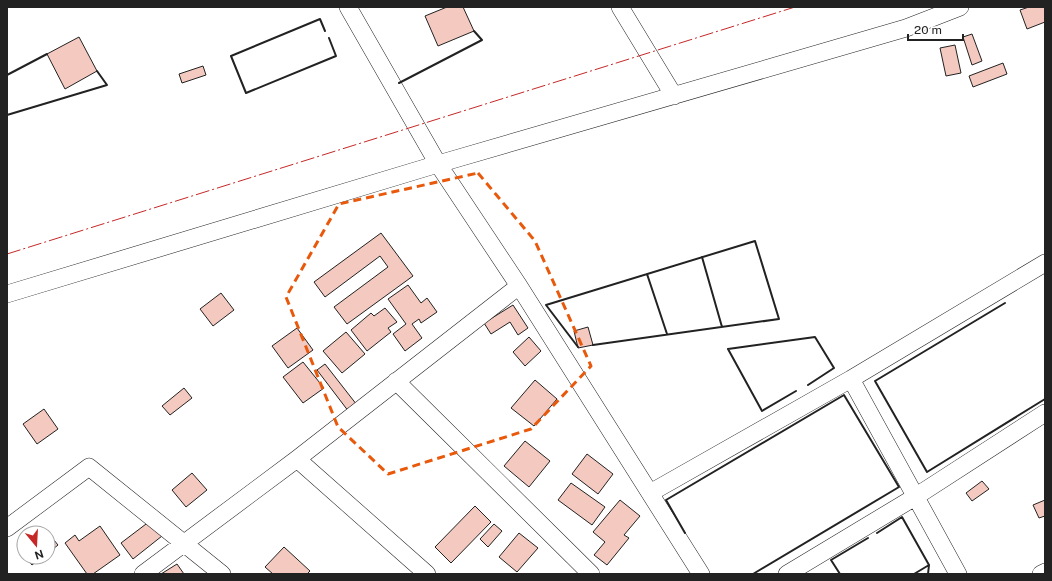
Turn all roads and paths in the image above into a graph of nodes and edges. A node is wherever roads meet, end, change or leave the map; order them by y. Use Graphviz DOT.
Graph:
graph roads {
  1 [pos="348,7"];
  2 [pos="620,7"];
  3 [pos="960,7"];
  4 [pos="674,96"];
  5 [pos="438,164"];
  6 [pos="1045,263"];
  7 [pos="518,286"];
  8 [pos="7,294"];
  9 [pos="851,379"];
  10 [pos="396,381"];
  11 [pos="1045,413"];
  12 [pos="298,459"];
  13 [pos="650,493"];
  14 [pos="915,497"];
  15 [pos="7,528"];
  16 [pos="184,542"];
  17 [pos="1045,572"];
  18 [pos="143,574"];
  19 [pos="222,574"];
  20 [pos="427,574"];
  21 [pos="591,574"];
  22 [pos="701,574"];
  23 [pos="788,574"];
  24 [pos="958,574"];
  25 [pos="1041,574"];
  1 -- 5 [label="street"];
  2 -- 4 [label="street"];
  3 -- 4 [label="street"];
  4 -- 5 [label="street"];
  5 -- 7 [label="street"];
  5 -- 8 [label="street"];
  6 -- 9 [label="street"];
  7 -- 10 [label="street"];
  7 -- 13 [label="street"];
  9 -- 13 [label="street"];
  9 -- 14 [label="street"];
  10 -- 12 [label="street"];
  10 -- 21 [label="street"];
  11 -- 14 [label="street"];
  12 -- 16 [label="street"];
  12 -- 20 [label="street"];
  13 -- 22 [label="street"];
  14 -- 23 [label="street"];
  14 -- 24 [label="street"];
  15 -- 16 [label="street"];
  16 -- 18 [label="street"];
  16 -- 19 [label="street"];
  17 -- 25 [label="street"];
}
